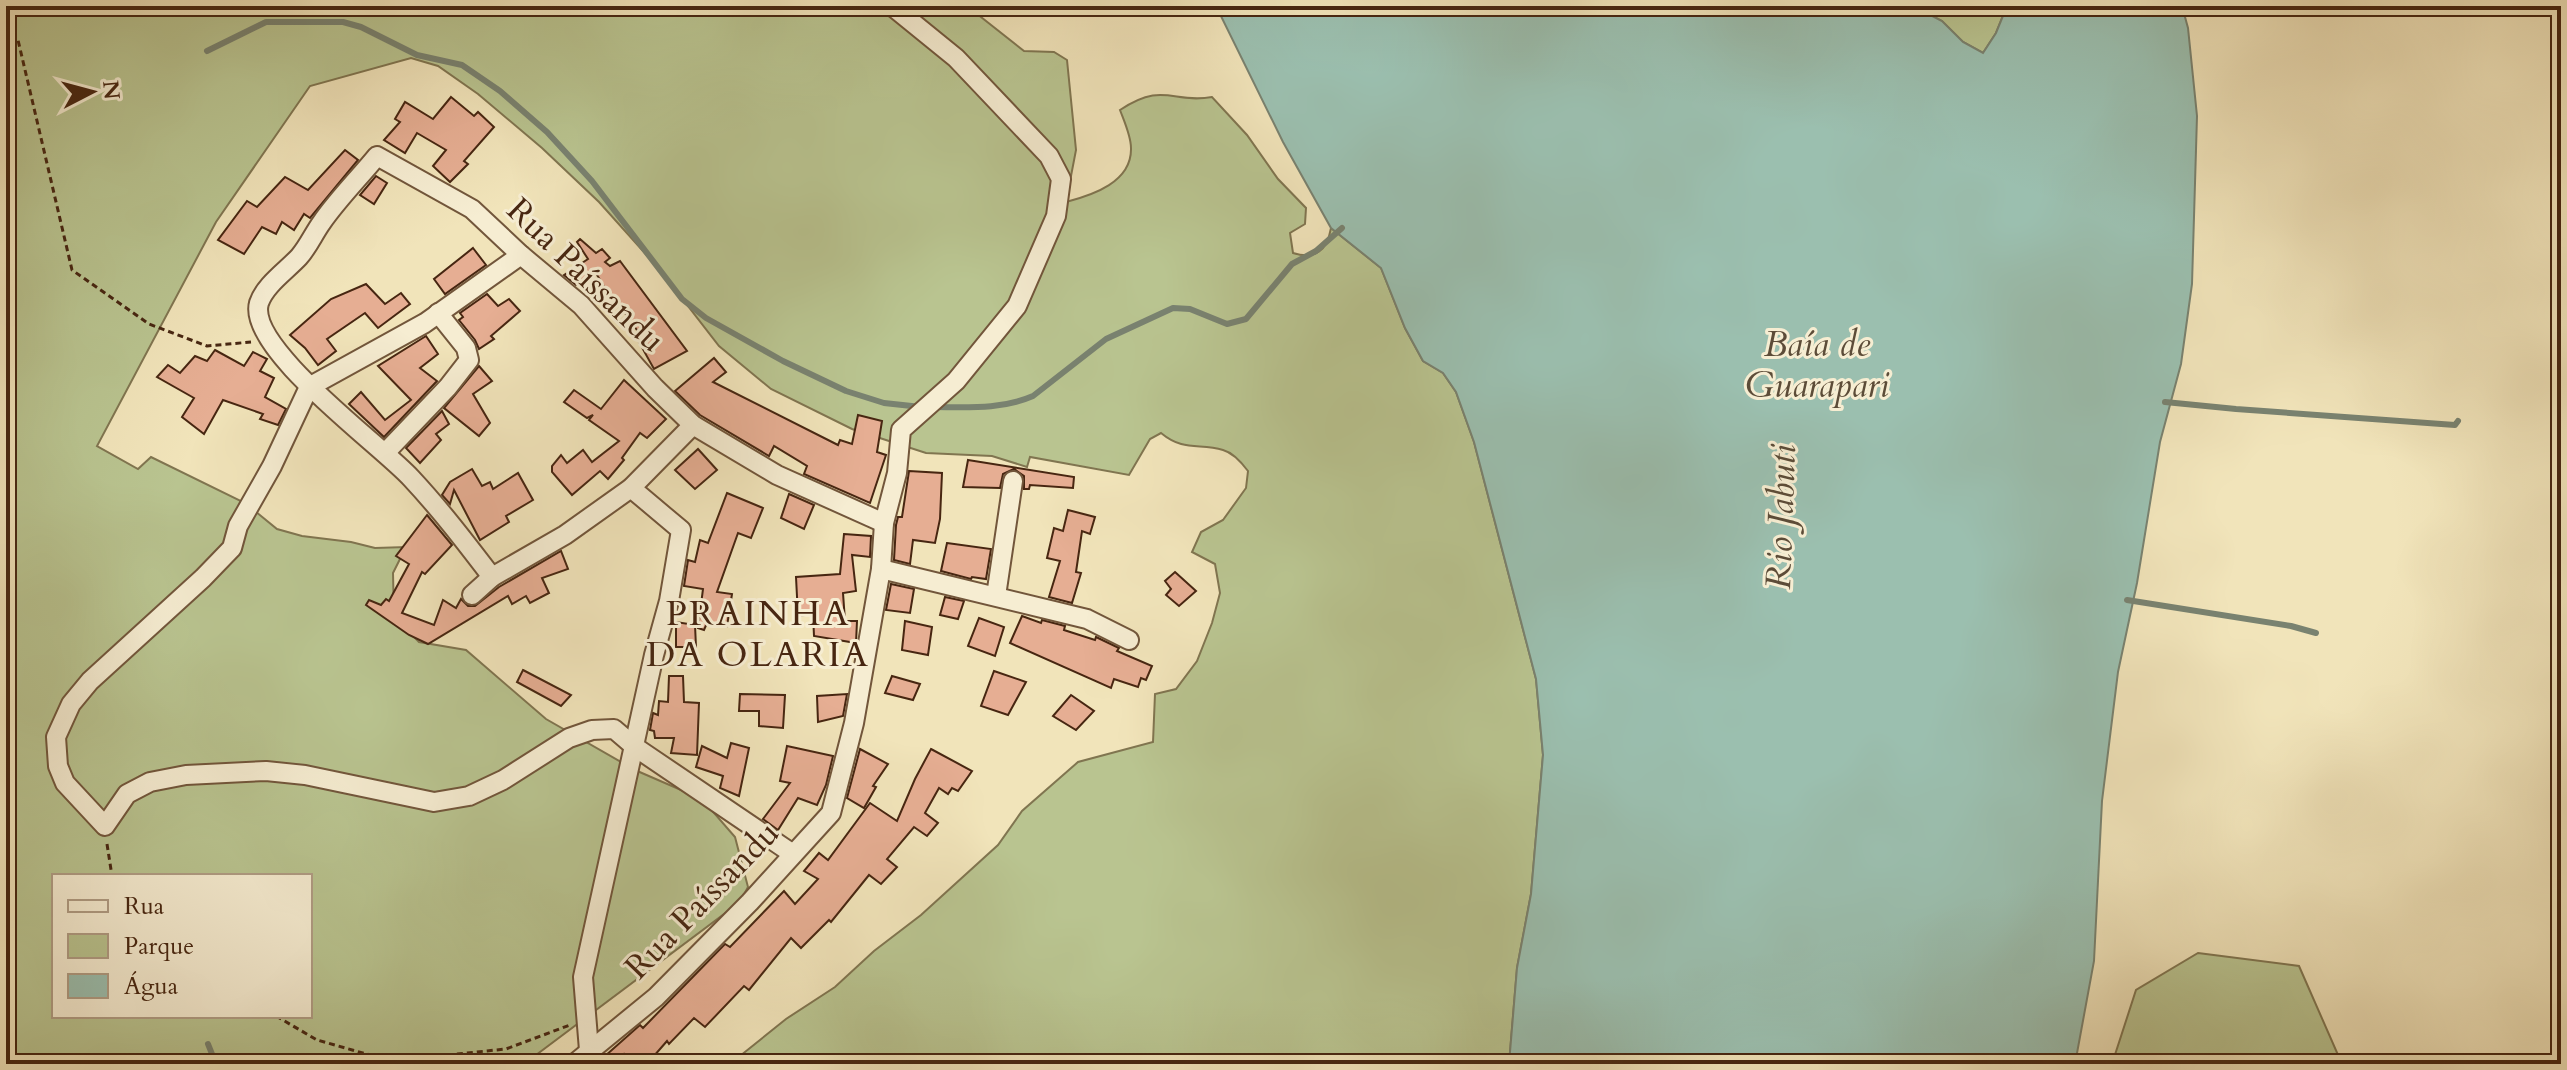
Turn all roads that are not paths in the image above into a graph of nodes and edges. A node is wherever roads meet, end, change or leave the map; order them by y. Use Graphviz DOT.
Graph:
graph roads {
  1 [pos="892,6"];
  2 [pos="521,255"];
  3 [pos="438,313"];
  4 [pos="309,387"];
  5 [pos="693,425"];
  6 [pos="385,453"];
  7 [pos="1013,481"];
  8 [pos="631,488"];
  9 [pos="884,523"];
  10 [pos="881,569"];
  11 [pos="492,577"];
  12 [pos="472,595"];
  13 [pos="996,596"];
  14 [pos="1129,640"];
  15 [pos="635,747"];
  16 [pos="793,854"];
  17 [pos="588,1042"];
  18 [pos="574,1064"];
  1 -- 9 [label="street, Rua Paíssandu"];
  2 -- 3 [label="street"];
  2 -- 4 [label="street, Rua Paíssandu"];
  2 -- 5 [label="street, Rua Paíssandu"];
  3 -- 4 [label="street"];
  3 -- 6 [label="street"];
  4 -- 6 [label="street"];
  4 -- 15 [label="street"];
  5 -- 8 [label="street"];
  5 -- 9 [label="street, Rua Paíssandu"];
  6 -- 11 [label="street"];
  7 -- 13 [label="street"];
  8 -- 11 [label="street"];
  8 -- 15 [label="street"];
  9 -- 10 [label="street, Rua Paíssandu"];
  10 -- 13 [label="street"];
  10 -- 16 [label="street, Rua Paíssandu"];
  11 -- 12 [label="street"];
  13 -- 14 [label="street"];
  15 -- 16 [label="street"];
  15 -- 17 [label="street"];
  16 -- 17 [label="street, Rua Paíssandu"];
  17 -- 18 [label="street, Rua Paíssandu"];
}
